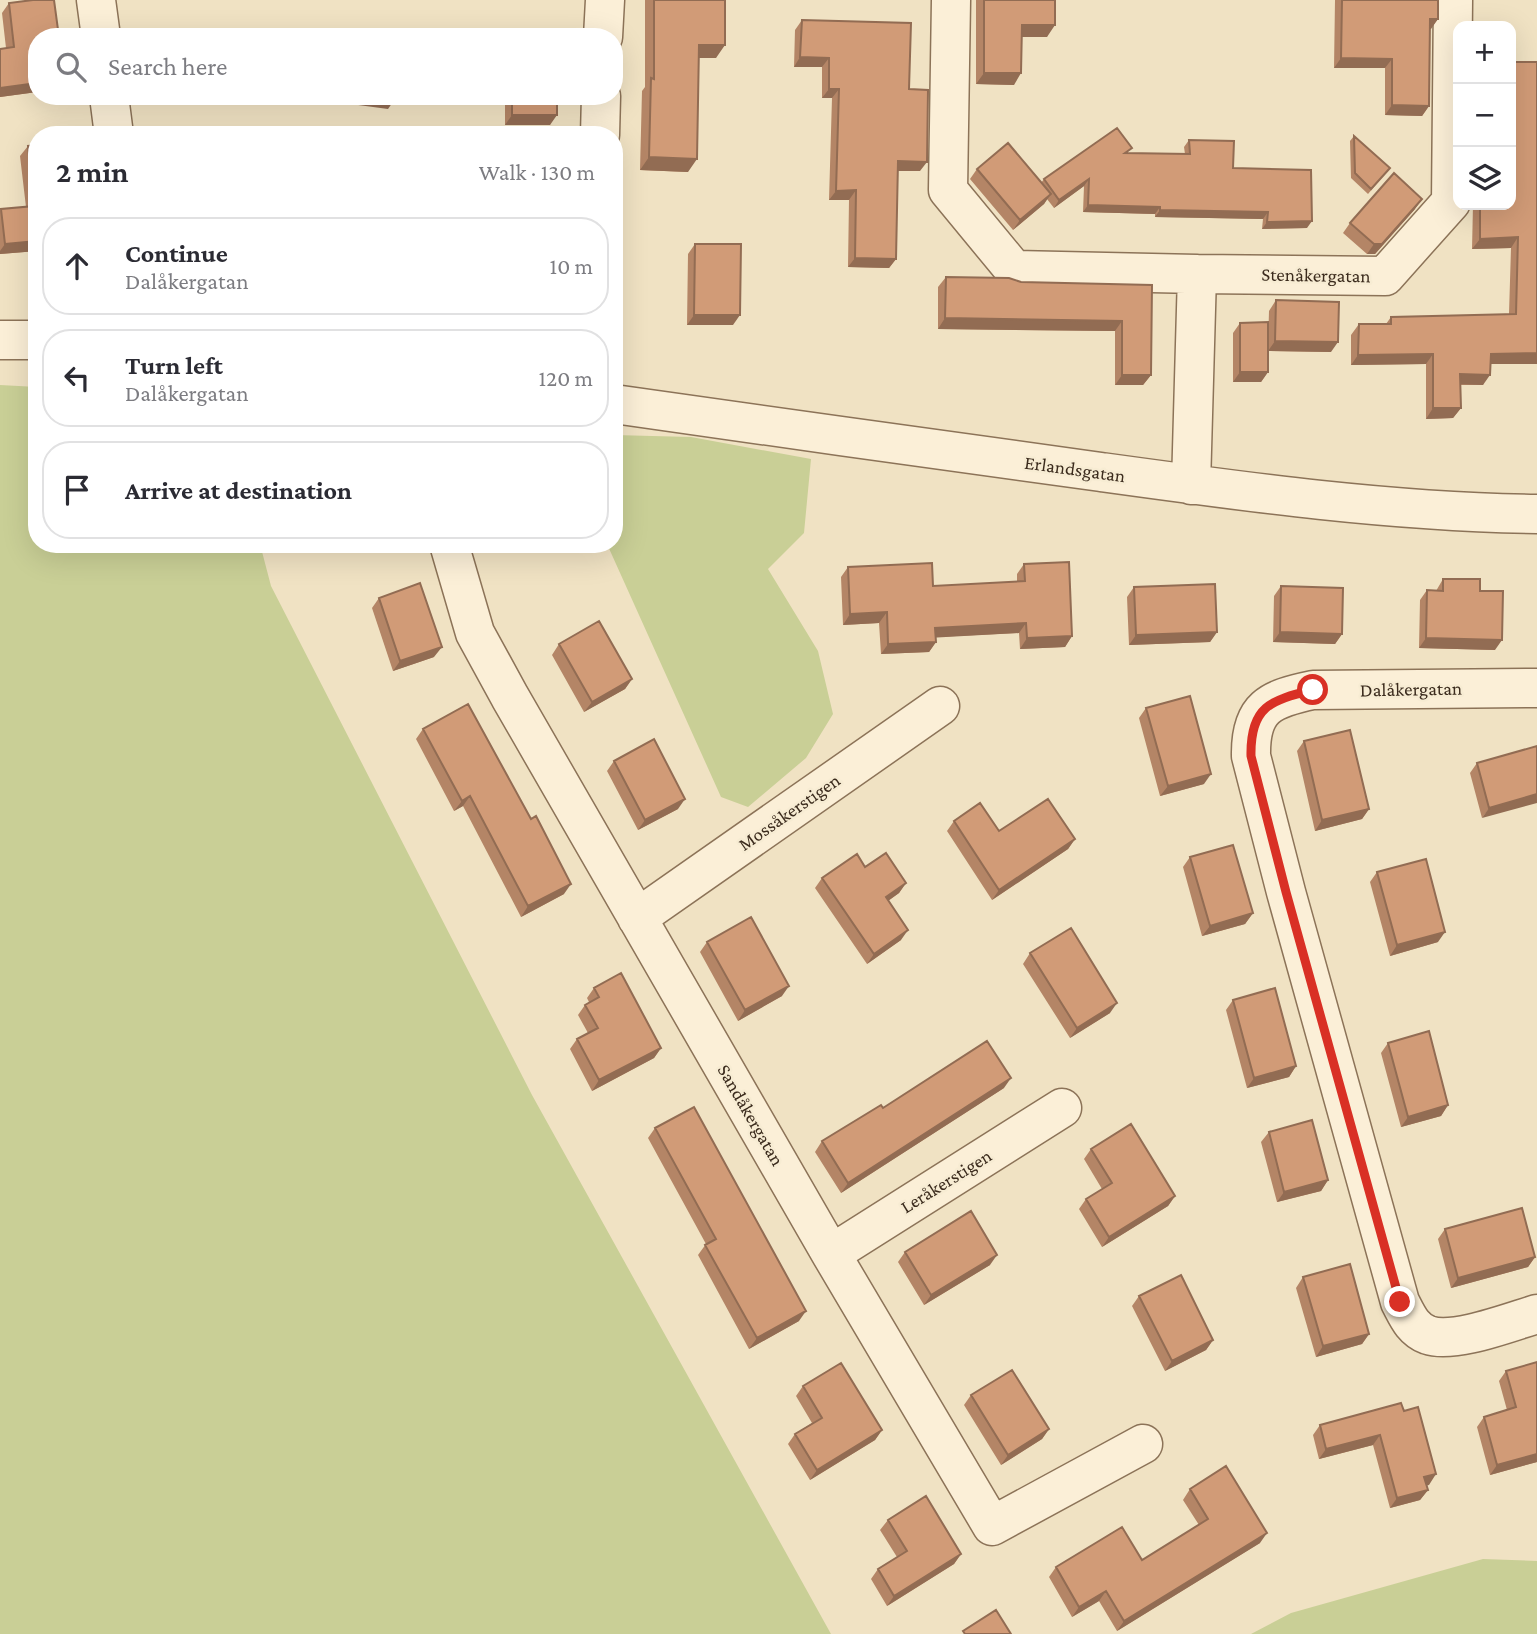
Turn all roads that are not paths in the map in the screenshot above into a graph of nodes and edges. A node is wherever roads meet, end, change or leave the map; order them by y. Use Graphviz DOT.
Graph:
graph roads {
  1 [pos="96,0"];
  2 [pos="604,0"];
  3 [pos="951,0"];
  4 [pos="1453,0"];
  5 [pos="100,28"];
  6 [pos="603,28"];
  7 [pos="110,105"];
  8 [pos="601,105"];
  9 [pos="113,126"];
  10 [pos="600,126"];
  11 [pos="1197,274"];
  12 [pos="0,340"];
  13 [pos="28,340"];
  14 [pos="623,405"];
  15 [pos="1191,485"];
  16 [pos="1537,514"];
  17 [pos="452,553"];
  18 [pos="1537,688"];
  19 [pos="940,706"];
  20 [pos="637,918"];
  21 [pos="1062,1108"];
  22 [pos="831,1255"];
  23 [pos="1537,1314"];
  24 [pos="1143,1444"];
  1 -- 5 [label="street"];
  2 -- 6 [label="street"];
  3 -- 11 [label="street, Stenåkergatan"];
  4 -- 11 [label="street, Stenåkergatan"];
  7 -- 9 [label="street"];
  8 -- 10 [label="street"];
  11 -- 15 [label="street"];
  12 -- 13 [label="street"];
  14 -- 15 [label="street, Erlandsgatan"];
  15 -- 16 [label="street, Erlandsgatan"];
  17 -- 20 [label="street, Sandåkergatan"];
  18 -- 23 [label="street, Dalåkergatan"];
  19 -- 20 [label="street, Mossåkerstigen"];
  20 -- 22 [label="street, Sandåkergatan"];
  21 -- 22 [label="street, Leråkerstigen"];
  22 -- 24 [label="street, Sandåkergatan"];
}
